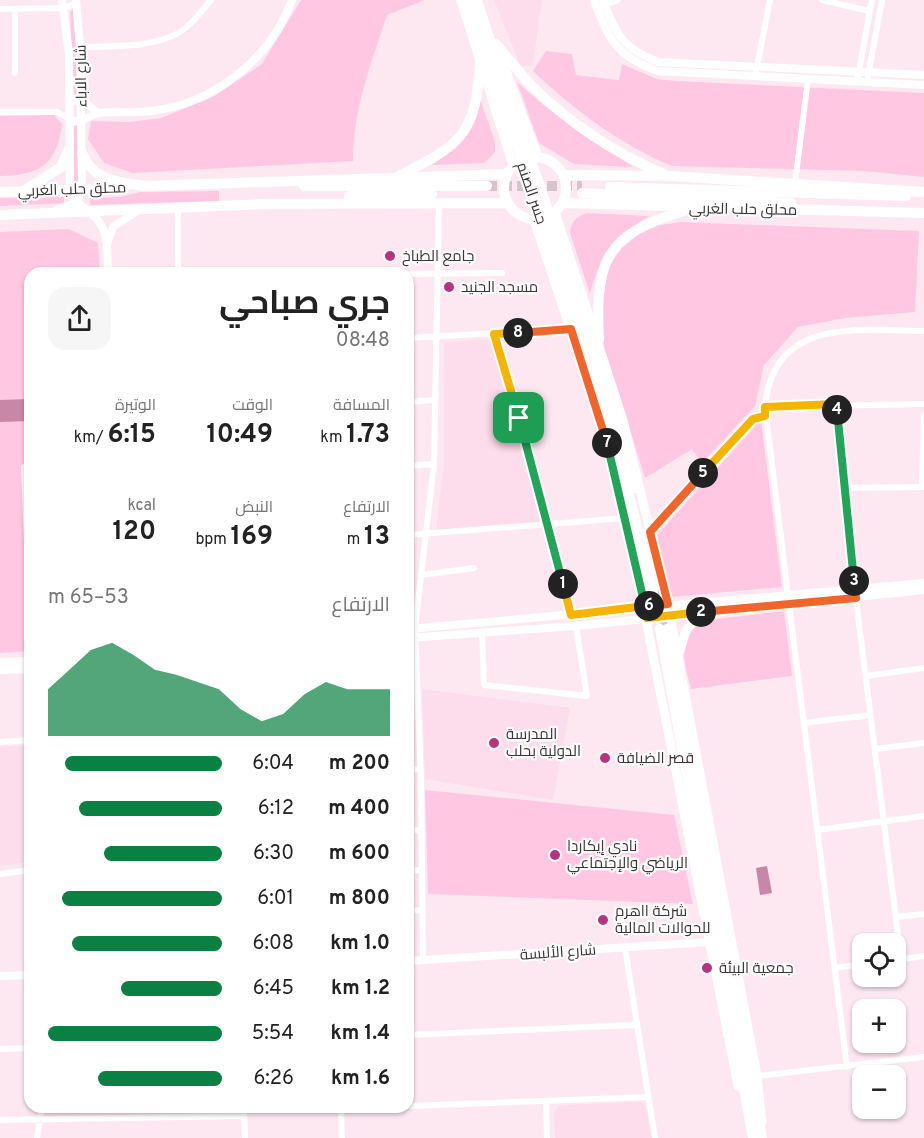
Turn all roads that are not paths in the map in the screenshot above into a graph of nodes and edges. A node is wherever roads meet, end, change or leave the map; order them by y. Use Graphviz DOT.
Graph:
graph roads {
  1 [pos="211,0"];
  2 [pos="292,0"];
  3 [pos="461,0"];
  4 [pos="469,0"];
  5 [pos="477,0"];
  6 [pos="482,0"];
  7 [pos="618,0"];
  8 [pos="770,0"];
  9 [pos="822,0"];
  10 [pos="872,0"];
  11 [pos="882,0"];
  12 [pos="76,1"];
  13 [pos="604,2"];
  14 [pos="63,4"];
  15 [pos="595,4"];
  16 [pos="0,9"];
  17 [pos="15,9"];
  18 [pos="870,11"];
  19 [pos="496,44"];
  20 [pos="80,47"];
  21 [pos="480,62"];
  22 [pos="757,67"];
  23 [pos="858,72"];
  24 [pos="868,72"];
  25 [pos="15,73"];
  26 [pos="924,75"];
  27 [pos="755,77"];
  28 [pos="808,79"];
  29 [pos="857,82"];
  30 [pos="867,82"];
  31 [pos="924,85"];
  32 [pos="82,100"];
  33 [pos="71,101"];
  34 [pos="0,112"];
  35 [pos="57,112"];
  36 [pos="508,112"];
  37 [pos="98,113"];
  38 [pos="71,120"];
  39 [pos="82,121"];
  40 [pos="69,149"];
  41 [pos="82,153"];
  42 [pos="538,157"];
  43 [pos="510,170"];
  44 [pos="564,175"];
  45 [pos="670,176"];
  46 [pos="395,177"];
  47 [pos="259,182"];
  48 [pos="795,183"];
  49 [pos="145,186"];
  50 [pos="70,190"];
  51 [pos="82,190"];
  52 [pos="24,191"];
  53 [pos="0,192"];
  54 [pos="924,193"];
  55 [pos="76,203"];
  56 [pos="439,203"];
  57 [pos="508,203"];
  58 [pos="563,203"];
  59 [pos="268,204"];
  60 [pos="178,208"];
  61 [pos="696,208"];
  62 [pos="140,210"];
  63 [pos="87,212"];
  64 [pos="555,212"];
  65 [pos="924,212"];
  66 [pos="46,214"];
  67 [pos="0,215"];
  68 [pos="534,220"];
  69 [pos="107,245"];
  70 [pos="108,267"];
  71 [pos="178,267"];
  72 [pos="502,273"];
  73 [pos="414,274"];
  74 [pos="438,274"];
  75 [pos="571,329"];
  76 [pos="924,331"];
  77 [pos="494,334"];
  78 [pos="436,337"];
  79 [pos="414,338"];
  80 [pos="599,340"];
  81 [pos="435,400"];
  82 [pos="414,402"];
  83 [pos="836,404"];
  84 [pos="924,404"];
  85 [pos="765,407"];
  86 [pos="765,416"];
  87 [pos="924,416"];
  88 [pos="613,424"];
  89 [pos="434,464"];
  90 [pos="414,466"];
  91 [pos="923,487"];
  92 [pos="843,488"];
  93 [pos="626,518"];
  94 [pos="547,526"];
  95 [pos="650,532"];
  96 [pos="426,534"];
  97 [pos="414,535"];
  98 [pos="474,568"];
  99 [pos="421,574"];
  100 [pos="924,582"];
  101 [pos="924,590"];
  102 [pos="656,592"];
  103 [pos="788,594"];
  104 [pos="855,594"];
  105 [pos="668,604"];
  106 [pos="789,604"];
  107 [pos="645,606"];
  108 [pos="414,612"];
  109 [pos="703,612"];
  110 [pos="571,615"];
  111 [pos="670,616"];
  112 [pos="647,618"];
  113 [pos="576,626"];
  114 [pos="414,629"];
  115 [pos="663,629"];
  116 [pos="482,632"];
  117 [pos="414,638"];
  118 [pos="24,661"];
  119 [pos="0,662"];
  120 [pos="679,665"];
  121 [pos="414,667"];
  122 [pos="924,668"];
  123 [pos="24,669"];
  124 [pos="0,670"];
  125 [pos="866,676"];
  126 [pos="414,710"];
  127 [pos="417,710"];
  128 [pos="870,715"];
  129 [pos="804,723"];
  130 [pos="24,740"];
  131 [pos="0,742"];
  132 [pos="924,743"];
  133 [pos="875,749"];
  134 [pos="420,769"];
  135 [pos="414,770"];
  136 [pos="924,817"];
  137 [pos="884,821"];
  138 [pos="414,830"];
  139 [pos="420,830"];
  140 [pos="817,830"];
  141 [pos="414,870"];
  142 [pos="420,870"];
  143 [pos="24,871"];
  144 [pos="0,874"];
  145 [pos="422,910"];
  146 [pos="414,911"];
  147 [pos="924,914"];
  148 [pos="896,918"];
  149 [pos="897,933"];
  150 [pos="709,942"];
  151 [pos="626,948"];
  152 [pos="924,956"];
  153 [pos="906,958"];
  154 [pos="423,961"];
  155 [pos="414,962"];
  156 [pos="852,965"];
  157 [pos="835,968"];
  158 [pos="24,975"];
  159 [pos="0,976"];
  160 [pos="635,1025"];
  161 [pos="414,1035"];
  162 [pos="24,1048"];
  163 [pos="0,1049"];
  164 [pos="924,1057"];
  165 [pos="847,1066"];
  166 [pos="757,1076"];
  167 [pos="648,1097"];
  168 [pos="546,1101"];
  169 [pos="414,1106"];
  170 [pos="41,1113"];
  171 [pos="341,1113"];
  172 [pos="244,1116"];
  173 [pos="40,1118"];
  174 [pos="0,1120"];
  175 [pos="757,1134"];
  176 [pos="37,1138"];
  177 [pos="245,1138"];
  178 [pos="342,1138"];
  179 [pos="547,1138"];
  180 [pos="655,1138"];
  1 -- 20 [label="street"];
  2 -- 37 [label="street"];
  3 -- 21 [label="main road"];
  4 -- 36 [label="highway"];
  5 -- 36 [label="highway"];
  6 -- 19 [label="main road"];
  7 -- 13 [label="street"];
  8 -- 22 [label="street"];
  9 -- 18 [label="street"];
  10 -- 18 [label="street"];
  11 -- 24 [label="street"];
  12 -- 14 [label="street"];
  12 -- 20 [label="main road, شارع الاباء"];
  13 -- 15 [label="street"];
  13 -- 22 [label="street"];
  14 -- 17 [label="street"];
  14 -- 33 [label="main road, شارع الاباء"];
  15 -- 27 [label="street"];
  16 -- 17 [label="street"];
  17 -- 25 [label="street"];
  18 -- 23 [label="street"];
  19 -- 42 [label="main road"];
  19 -- 45 [label="highway"];
  20 -- 32 [label="main road, شارع الاباء"];
  21 -- 43 [label="main road"];
  21 -- 46 [label="highway"];
  22 -- 23 [label="street"];
  22 -- 27 [label="street"];
  23 -- 24 [label="street"];
  23 -- 29 [label="street"];
  24 -- 26 [label="street"];
  24 -- 30 [label="street"];
  27 -- 28 [label="street"];
  28 -- 29 [label="street"];
  28 -- 48 [label="street"];
  29 -- 30 [label="street"];
  30 -- 31 [label="street"];
  32 -- 33 [label="street"];
  32 -- 37 [label="street"];
  32 -- 39 [label="main road, شارع الاباء"];
  33 -- 35 [label="street"];
  33 -- 38 [label="main road, شارع الاباء"];
  34 -- 35 [label="street"];
  35 -- 38 [label="street"];
  36 -- 88 [label="highway, جسر الصنم"];
  37 -- 39 [label="street"];
  38 -- 39 [label="street"];
  38 -- 40 [label="main road, شارع الاباء"];
  39 -- 41 [label="main road, شارع الاباء"];
  40 -- 50 [label="main road, شارع الاباء"];
  40 -- 52 [label="highway"];
  41 -- 49 [label="highway"];
  41 -- 51 [label="main road, شارع الاباء"];
  42 -- 43 [label="highway"];
  42 -- 44 [label="highway"];
  43 -- 46 [label="highway"];
  43 -- 57 [label="highway"];
  44 -- 45 [label="highway, محلق حلب الغربي"];
  44 -- 58 [label="highway"];
  45 -- 48 [label="highway, محلق حلب الغربي"];
  46 -- 47 [label="highway"];
  47 -- 49 [label="highway"];
  47 -- 59 [label="highway"];
  48 -- 54 [label="highway, محلق حلب الغربي"];
  49 -- 51 [label="highway, محلق حلب الغربي"];
  50 -- 51 [label="highway, محلق حلب الغربي"];
  50 -- 52 [label="highway, محلق حلب الغربي"];
  50 -- 55 [label="main road"];
  51 -- 55 [label="main road"];
  52 -- 53 [label="highway, محلق حلب الغربي"];
  54 -- 65 [label="highway"];
  55 -- 63 [label="main road"];
  55 -- 66 [label="main road"];
  56 -- 57 [label="highway"];
  56 -- 59 [label="highway"];
  56 -- 74 [label="street"];
  57 -- 68 [label="highway"];
  58 -- 61 [label="highway, محلق حلب الغربي"];
  58 -- 64 [label="highway"];
  59 -- 60 [label="highway, محلق حلب الغربي"];
  60 -- 62 [label="highway, محلق حلب الغربي"];
  60 -- 71 [label="street"];
  61 -- 65 [label="highway, محلق حلب الغربي"];
  61 -- 80 [label="highway"];
  62 -- 63 [label="highway, محلق حلب الغربي"];
  62 -- 69 [label="main road"];
  63 -- 66 [label="highway, محلق حلب الغربي"];
  63 -- 69 [label="main road"];
  64 -- 68 [label="highway"];
  64 -- 80 [label="main road"];
  66 -- 67 [label="highway, محلق حلب الغربي"];
  68 -- 75 [label="main road"];
  69 -- 70 [label="main road"];
  72 -- 74 [label="street"];
  73 -- 74 [label="street"];
  74 -- 78 [label="street"];
  75 -- 77 [label="street"];
  75 -- 88 [label="main road"];
  76 -- 85 [label="street"];
  77 -- 78 [label="street"];
  77 -- 94 [label="street"];
  78 -- 79 [label="street"];
  78 -- 81 [label="street"];
  80 -- 88 [label="main road"];
  81 -- 82 [label="street"];
  81 -- 89 [label="street"];
  83 -- 84 [label="street"];
  83 -- 85 [label="street"];
  83 -- 92 [label="street"];
  85 -- 86 [label="street"];
  86 -- 95 [label="street"];
  86 -- 103 [label="street"];
  87 -- 91 [label="street"];
  88 -- 93 [label="main road"];
  88 -- 95 [label="main road"];
  88 -- 102 [label="highway, جسر الصنم"];
  89 -- 90 [label="street"];
  89 -- 96 [label="street"];
  91 -- 92 [label="street"];
  92 -- 104 [label="street"];
  93 -- 94 [label="street"];
  93 -- 107 [label="main road"];
  94 -- 96 [label="street"];
  94 -- 110 [label="street"];
  95 -- 105 [label="main road"];
  96 -- 97 [label="street"];
  96 -- 99 [label="street"];
  98 -- 99 [label="street"];
  99 -- 108 [label="street"];
  100 -- 104 [label="street"];
  101 -- 104 [label="street"];
  103 -- 104 [label="street"];
  103 -- 105 [label="street"];
  104 -- 106 [label="street"];
  104 -- 125 [label="street"];
  105 -- 107 [label="street"];
  105 -- 111 [label="main road"];
  106 -- 109 [label="street"];
  106 -- 129 [label="street"];
  107 -- 110 [label="street"];
  107 -- 112 [label="main road"];
  109 -- 111 [label="street"];
  109 -- 120 [label="main road"];
  110 -- 114 [label="street"];
  111 -- 112 [label="street"];
  111 -- 120 [label="main road"];
  112 -- 113 [label="street"];
  112 -- 150 [label="main road"];
  113 -- 116 [label="street"];
  113 -- 116 [label="street"];
  115 -- 175 [label="highway"];
  116 -- 117 [label="street"];
  118 -- 119 [label="street"];
  120 -- 166 [label="main road"];
  121 -- 127 [label="street"];
  122 -- 125 [label="street"];
  123 -- 124 [label="street"];
  125 -- 128 [label="street"];
  126 -- 127 [label="street"];
  127 -- 134 [label="street"];
  128 -- 129 [label="street"];
  128 -- 133 [label="street"];
  129 -- 140 [label="street"];
  130 -- 131 [label="street"];
  132 -- 133 [label="street"];
  133 -- 137 [label="street"];
  134 -- 135 [label="street"];
  134 -- 139 [label="street"];
  136 -- 137 [label="street"];
  137 -- 140 [label="street"];
  137 -- 148 [label="street"];
  138 -- 139 [label="street"];
  139 -- 142 [label="street"];
  140 -- 157 [label="street"];
  141 -- 142 [label="street"];
  142 -- 145 [label="street"];
  143 -- 144 [label="street"];
  145 -- 146 [label="street"];
  145 -- 154 [label="street"];
  147 -- 148 [label="street"];
  148 -- 149 [label="street"];
  150 -- 151 [label="main road, شارع الألبسة"];
  150 -- 175 [label="main road"];
  151 -- 154 [label="main road, شارع الألبسة"];
  151 -- 160 [label="street"];
  152 -- 153 [label="street"];
  154 -- 155 [label="main road, شارع الألبسة"];
  156 -- 157 [label="street"];
  157 -- 165 [label="street"];
  158 -- 159 [label="main road"];
  160 -- 161 [label="street"];
  160 -- 167 [label="street"];
  162 -- 163 [label="street"];
  164 -- 165 [label="street"];
  165 -- 166 [label="street"];
  166 -- 175 [label="main road"];
  167 -- 168 [label="street"];
  167 -- 180 [label="street"];
  168 -- 169 [label="street"];
  168 -- 179 [label="street"];
  170 -- 173 [label="street"];
  171 -- 178 [label="street"];
  172 -- 173 [label="street"];
  172 -- 177 [label="street"];
  173 -- 174 [label="street"];
  173 -- 176 [label="street"];
}
